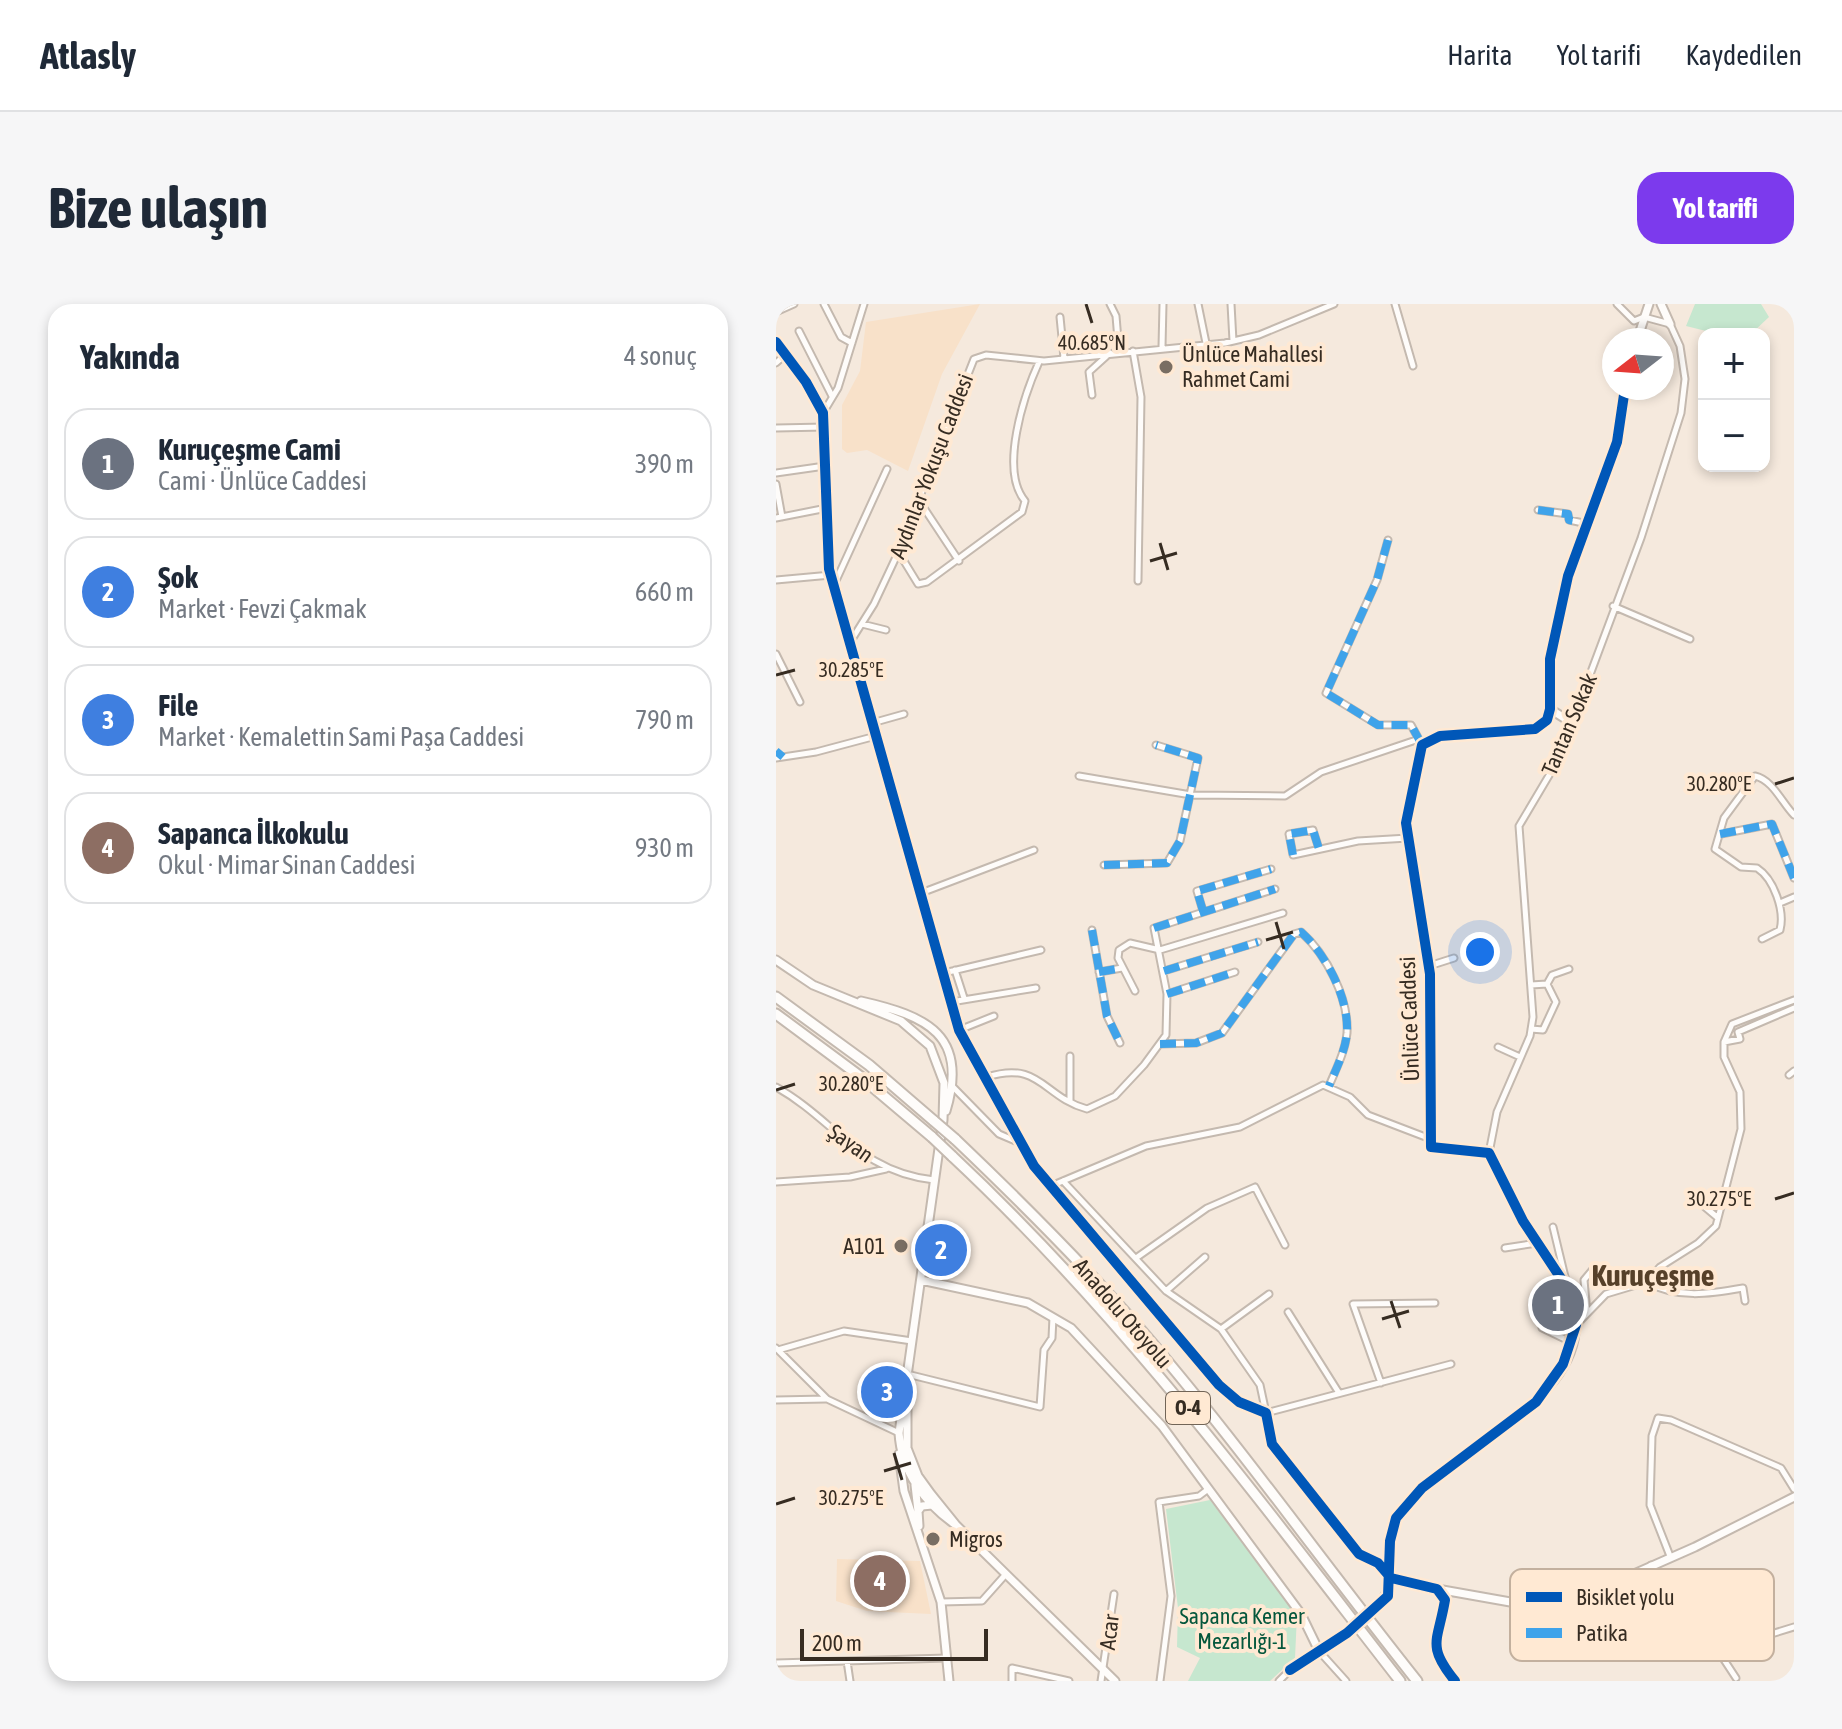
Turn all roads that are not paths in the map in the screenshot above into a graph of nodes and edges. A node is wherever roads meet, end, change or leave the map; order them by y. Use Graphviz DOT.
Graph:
graph roads {
  1 [pos="794,304"];
  2 [pos="824,304"];
  3 [pos="864,304"];
  4 [pos="1110,304"];
  5 [pos="1163,304"];
  6 [pos="1198,304"];
  7 [pos="1231,304"];
  8 [pos="1334,304"];
  9 [pos="1395,304"];
  10 [pos="1617,304"];
  11 [pos="1649,304"];
  12 [pos="1661,304"];
  13 [pos="776,312"];
  14 [pos="1060,317"];
  15 [pos="1644,317"];
  16 [pos="1670,324"];
  17 [pos="1641,328"];
  18 [pos="799,331"];
  19 [pos="1233,341"];
  20 [pos="776,342"];
  21 [pos="852,343"];
  22 [pos="1206,343"];
  23 [pos="1162,347"];
  24 [pos="1133,351"];
  25 [pos="1110,352"];
  26 [pos="1119,352"];
  27 [pos="785,355"];
  28 [pos="1064,358"];
  29 [pos="1039,361"];
  30 [pos="776,363"];
  31 [pos="1413,366"];
  32 [pos="1092,395"];
  33 [pos="833,397"];
  34 [pos="1623,400"];
  35 [pos="823,413"];
  36 [pos="825,427"];
  37 [pos="776,428"];
  38 [pos="826,466"];
  39 [pos="887,469"];
  40 [pos="776,473"];
  41 [pos="776,484"];
  42 [pos="920,501"];
  43 [pos="827,508"];
  44 [pos="1538,510"];
  45 [pos="779,517"];
  46 [pos="1589,524"];
  47 [pos="1388,540"];
  48 [pos="898,552"];
  49 [pos="959,561"];
  50 [pos="831,575"];
  51 [pos="776,580"];
  52 [pos="1138,581"];
  53 [pos="834,586"];
  54 [pos="1613,606"];
  55 [pos="862,624"];
  56 [pos="886,630"];
  57 [pos="1690,639"];
  58 [pos="849,644"];
  59 [pos="776,654"];
  60 [pos="800,702"];
  61 [pos="1550,709"];
  62 [pos="904,714"];
  63 [pos="872,723"];
  64 [pos="1572,723"];
  65 [pos="876,736"];
  66 [pos="1419,742"];
  67 [pos="1156,745"];
  68 [pos="776,751"];
  69 [pos="780,758"];
  70 [pos="1079,776"];
  71 [pos="1191,795"];
  72 [pos="1794,815"];
  73 [pos="1720,834"];
  74 [pos="1408,838"];
  75 [pos="1319,849"];
  76 [pos="1034,850"];
  77 [pos="1104,865"];
  78 [pos="1271,869"];
  79 [pos="1794,878"];
  80 [pos="1275,889"];
  81 [pos="921,893"];
  82 [pos="1794,897"];
  83 [pos="1780,903"];
  84 [pos="1203,911"];
  85 [pos="1283,913"];
  86 [pos="1092,930"];
  87 [pos="1762,939"];
  88 [pos="1258,942"];
  89 [pos="1041,950"];
  90 [pos="1160,950"];
  91 [pos="1454,958"];
  92 [pos="776,960"];
  93 [pos="1429,966"];
  94 [pos="1122,968"];
  95 [pos="1569,969"];
  96 [pos="955,970"];
  97 [pos="1164,971"];
  98 [pos="1099,972"];
  99 [pos="1235,972"];
  100 [pos="944,973"];
  101 [pos="1547,984"];
  102 [pos="1531,985"];
  103 [pos="1036,988"];
  104 [pos="1135,991"];
  105 [pos="1167,994"];
  106 [pos="840,996"];
  107 [pos="776,997"];
  108 [pos="964,998"];
  109 [pos="1794,1000"];
  110 [pos="950,1002"];
  111 [pos="1794,1008"];
  112 [pos="776,1014"];
  113 [pos="994,1016"];
  114 [pos="1531,1029"];
  115 [pos="959,1030"];
  116 [pos="941,1036"];
  117 [pos="1724,1042"];
  118 [pos="1120,1043"];
  119 [pos="1160,1044"];
  120 [pos="1498,1047"];
  121 [pos="931,1049"];
  122 [pos="949,1051"];
  123 [pos="1070,1056"];
  124 [pos="1520,1057"];
  125 [pos="987,1077"];
  126 [pos="1329,1086"];
  127 [pos="776,1087"];
  128 [pos="953,1087"];
  129 [pos="1070,1101"];
  130 [pos="938,1120"];
  131 [pos="1428,1138"];
  132 [pos="1021,1144"];
  133 [pos="1489,1153"];
  134 [pos="887,1169"];
  135 [pos="934,1180"];
  136 [pos="1063,1181"];
  137 [pos="776,1182"];
  138 [pos="1051,1186"];
  139 [pos="1699,1202"];
  140 [pos="1718,1218"];
  141 [pos="1553,1227"];
  142 [pos="1537,1243"];
  143 [pos="1285,1245"];
  144 [pos="1505,1248"];
  145 [pos="1205,1257"];
  146 [pos="1136,1258"];
  147 [pos="1594,1268"];
  148 [pos="921,1280"];
  149 [pos="1646,1282"];
  150 [pos="1566,1286"];
  151 [pos="1166,1291"];
  152 [pos="1269,1294"];
  153 [pos="1745,1301"];
  154 [pos="1435,1303"];
  155 [pos="1288,1312"];
  156 [pos="1587,1314"];
  157 [pos="1053,1316"];
  158 [pos="1576,1325"];
  159 [pos="1542,1328"];
  160 [pos="1221,1329"];
  161 [pos="912,1341"];
  162 [pos="1571,1342"];
  163 [pos="777,1349"];
  164 [pos="1451,1364"];
  165 [pos="907,1374"];
  166 [pos="1381,1383"];
  167 [pos="1339,1393"];
  168 [pos="827,1399"];
  169 [pos="776,1400"];
  170 [pos="1266,1413"];
  171 [pos="899,1433"];
  172 [pos="899,1443"];
  173 [pos="916,1471"];
  174 [pos="915,1483"];
  175 [pos="925,1485"];
  176 [pos="1794,1489"];
  177 [pos="1207,1490"];
  178 [pos="905,1495"];
  179 [pos="1794,1497"];
  180 [pos="932,1505"];
  181 [pos="918,1511"];
  182 [pos="956,1525"];
  183 [pos="923,1547"];
  184 [pos="1670,1556"];
  185 [pos="1651,1565"];
  186 [pos="1641,1569"];
  187 [pos="1653,1569"];
  188 [pos="1007,1573"];
  189 [pos="1391,1578"];
  190 [pos="1437,1589"];
  191 [pos="1114,1594"];
  192 [pos="941,1602"];
  193 [pos="1510,1602"];
  194 [pos="1375,1610"];
  195 [pos="1794,1627"];
  196 [pos="1347,1633"];
  197 [pos="1774,1633"];
  198 [pos="1319,1651"];
  199 [pos="948,1658"];
  200 [pos="847,1661"];
  201 [pos="1725,1661"];
  202 [pos="776,1663"];
  203 [pos="1104,1670"];
  204 [pos="1736,1678"];
  205 [pos="850,1681"];
  206 [pos="949,1681"];
  207 [pos="1012,1681"];
  208 [pos="1069,1681"];
  209 [pos="1101,1681"];
  210 [pos="1115,1681"];
  211 [pos="1160,1681"];
  212 [pos="1279,1681"];
  213 [pos="1346,1681"];
  214 [pos="1400,1681"];
  215 [pos="1417,1681"];
  216 [pos="1455,1681"];
  1 -- 13 [label="street"];
  2 -- 21 [label="street"];
  3 -- 21 [label="street"];
  4 -- 26 [label="street"];
  5 -- 23 [label="street"];
  6 -- 22 [label="street"];
  7 -- 19 [label="street"];
  8 -- 19 [label="street, Aydınlar Yokuşu Caddesi"];
  9 -- 31 [label="street"];
  10 -- 15 [label="street"];
  11 -- 15 [label="street"];
  12 -- 16 [label="street"];
  14 -- 28 [label="street"];
  15 -- 16 [label="street"];
  15 -- 17 [label="street"];
  16 -- 54 [label="street, Tantan Sokak"];
  18 -- 33 [label="street"];
  19 -- 22 [label="street, Aydınlar Yokuşu Caddesi"];
  20 -- 27 [label="street"];
  21 -- 33 [label="street"];
  22 -- 23 [label="street, Aydınlar Yokuşu Caddesi"];
  23 -- 24 [label="street, Aydınlar Yokuşu Caddesi"];
  24 -- 26 [label="street, Aydınlar Yokuşu Caddesi"];
  24 -- 52 [label="street"];
  25 -- 26 [label="street, Aydınlar Yokuşu Caddesi"];
  25 -- 28 [label="street, Aydınlar Yokuşu Caddesi"];
  25 -- 32 [label="street"];
  27 -- 30 [label="street"];
  27 -- 35 [label="street"];
  28 -- 29 [label="street, Aydınlar Yokuşu Caddesi"];
  29 -- 42 [label="street, Aydınlar Yokuşu Caddesi"];
  29 -- 49 [label="street"];
  33 -- 35 [label="street"];
  34 -- 46 [label="street"];
  35 -- 36 [label="street"];
  36 -- 37 [label="street"];
  36 -- 38 [label="street"];
  38 -- 40 [label="street"];
  38 -- 43 [label="street"];
  39 -- 53 [label="street"];
  41 -- 45 [label="street"];
  42 -- 48 [label="street, Aydınlar Yokuşu Caddesi"];
  42 -- 49 [label="street"];
  43 -- 45 [label="street"];
  43 -- 50 [label="street"];
  44 -- 46 [label="street"];
  46 -- 61 [label="street"];
  47 -- 66 [label="street"];
  48 -- 49 [label="street"];
  48 -- 55 [label="street, Aydınlar Yokuşu Caddesi"];
  50 -- 51 [label="street"];
  50 -- 53 [label="street"];
  53 -- 58 [label="street"];
  54 -- 57 [label="street"];
  54 -- 64 [label="street, Tantan Sokak"];
  55 -- 56 [label="street"];
  55 -- 58 [label="street, Aydınlar Yokuşu Caddesi"];
  58 -- 63 [label="street"];
  59 -- 60 [label="street"];
  61 -- 64 [label="street"];
  61 -- 66 [label="street"];
  62 -- 63 [label="street"];
  63 -- 65 [label="street"];
  64 -- 102 [label="street, Tantan Sokak"];
  65 -- 69 [label="street"];
  65 -- 81 [label="street"];
  66 -- 71 [label="street"];
  66 -- 74 [label="street, Ünlüce Caddesi"];
  67 -- 71 [label="street"];
  68 -- 69 [label="street"];
  70 -- 71 [label="street"];
  71 -- 77 [label="street"];
  72 -- 73 [label="street"];
  73 -- 79 [label="street"];
  73 -- 83 [label="street"];
  74 -- 75 [label="street"];
  74 -- 93 [label="street, Ünlüce Caddesi"];
  75 -- 75 [label="street"];
  76 -- 81 [label="street"];
  78 -- 84 [label="street"];
  80 -- 84 [label="street"];
  81 -- 100 [label="street"];
  82 -- 83 [label="street"];
  83 -- 87 [label="street"];
  84 -- 90 [label="street"];
  85 -- 90 [label="street"];
  86 -- 98 [label="street"];
  88 -- 97 [label="street"];
  89 -- 96 [label="street"];
  90 -- 94 [label="street"];
  90 -- 97 [label="street"];
  91 -- 93 [label="street"];
  92 -- 106 [label="street"];
  93 -- 131 [label="street, Ünlüce Caddesi"];
  94 -- 98 [label="street"];
  94 -- 104 [label="street"];
  95 -- 101 [label="street"];
  96 -- 100 [label="street"];
  96 -- 108 [label="street"];
  97 -- 105 [label="street"];
  98 -- 118 [label="street"];
  99 -- 105 [label="street"];
  100 -- 110 [label="street"];
  101 -- 102 [label="street"];
  101 -- 114 [label="street"];
  102 -- 114 [label="street, Tantan Sokak"];
  103 -- 108 [label="street"];
  105 -- 119 [label="street"];
  106 -- 116 [label="street"];
  106 -- 121 [label="street"];
  107 -- 130 [label="highway, Anadolu Otoyolu / O-4"];
  108 -- 110 [label="street"];
  109 -- 117 [label="street"];
  110 -- 115 [label="street"];
  111 -- 117 [label="street"];
  112 -- 214 [label="highway, Anadolu Otoyolu / O-4, bridge"];
  113 -- 115 [label="street"];
  114 -- 124 [label="street, Tantan Sokak"];
  115 -- 116 [label="street"];
  115 -- 125 [label="street"];
  116 -- 121 [label="street"];
  116 -- 122 [label="street"];
  117 -- 140 [label="street"];
  119 -- 126 [label="street"];
  119 -- 129 [label="street"];
  120 -- 124 [label="street"];
  121 -- 122 [label="street"];
  121 -- 130 [label="street"];
  122 -- 128 [label="street"];
  123 -- 129 [label="street"];
  124 -- 133 [label="street, Tantan Sokak"];
  125 -- 129 [label="street"];
  125 -- 132 [label="street"];
  126 -- 131 [label="street"];
  126 -- 136 [label="street"];
  127 -- 134 [label="street, Şayan"];
  128 -- 130 [label="street"];
  128 -- 132 [label="street"];
  130 -- 135 [label="street"];
  130 -- 215 [label="highway, Anadolu Otoyolu / O-4, bridge"];
  131 -- 133 [label="street"];
  132 -- 138 [label="street"];
  133 -- 142 [label="street"];
  134 -- 135 [label="street, Şayan"];
  134 -- 137 [label="street"];
  135 -- 148 [label="street"];
  136 -- 138 [label="street"];
  136 -- 146 [label="street"];
  138 -- 170 [label="street"];
  139 -- 140 [label="street"];
  140 -- 149 [label="street"];
  141 -- 150 [label="street"];
  142 -- 144 [label="street"];
  142 -- 150 [label="street"];
  143 -- 146 [label="street"];
  145 -- 151 [label="street"];
  146 -- 151 [label="street"];
  147 -- 156 [label="street"];
  148 -- 157 [label="street"];
  148 -- 161 [label="street"];
  149 -- 153 [label="street"];
  149 -- 156 [label="street"];
  150 -- 158 [label="street"];
  151 -- 160 [label="street"];
  152 -- 160 [label="street"];
  154 -- 166 [label="street"];
  155 -- 167 [label="street"];
  156 -- 158 [label="street"];
  157 -- 165 [label="street"];
  157 -- 177 [label="street"];
  158 -- 162 [label="street"];
  159 -- 162 [label="street"];
  160 -- 170 [label="street"];
  161 -- 163 [label="street"];
  161 -- 165 [label="street"];
  162 -- 189 [label="street"];
  163 -- 168 [label="street"];
  164 -- 166 [label="street"];
  165 -- 171 [label="street"];
  165 -- 173 [label="street"];
  166 -- 167 [label="street"];
  167 -- 170 [label="street"];
  168 -- 169 [label="street"];
  168 -- 171 [label="street"];
  170 -- 189 [label="street"];
  171 -- 172 [label="street"];
  172 -- 174 [label="street"];
  172 -- 178 [label="street"];
  173 -- 174 [label="street"];
  173 -- 175 [label="street"];
  174 -- 175 [label="street"];
  174 -- 178 [label="street"];
  174 -- 180 [label="street"];
  174 -- 181 [label="street"];
  175 -- 182 [label="street"];
  176 -- 184 [label="street"];
  177 -- 198 [label="street"];
  177 -- 211 [label="street"];
  178 -- 183 [label="street"];
  179 -- 184 [label="street"];
  180 -- 181 [label="street"];
  180 -- 182 [label="street"];
  181 -- 183 [label="street"];
  182 -- 188 [label="street"];
  183 -- 192 [label="street"];
  184 -- 185 [label="street"];
  185 -- 186 [label="street"];
  185 -- 187 [label="street"];
  188 -- 192 [label="street"];
  188 -- 203 [label="street"];
  189 -- 190 [label="street"];
  189 -- 194 [label="street"];
  190 -- 193 [label="street"];
  190 -- 216 [label="street"];
  191 -- 203 [label="street, Acar"];
  192 -- 199 [label="street"];
  195 -- 197 [label="street"];
  196 -- 198 [label="street"];
  198 -- 212 [label="street"];
  198 -- 213 [label="street"];
  199 -- 200 [label="street"];
  199 -- 206 [label="street"];
  200 -- 202 [label="street"];
  200 -- 205 [label="street"];
  201 -- 204 [label="street"];
  203 -- 209 [label="street, Acar"];
  203 -- 210 [label="street"];
  207 -- 208 [label="street"];
}
